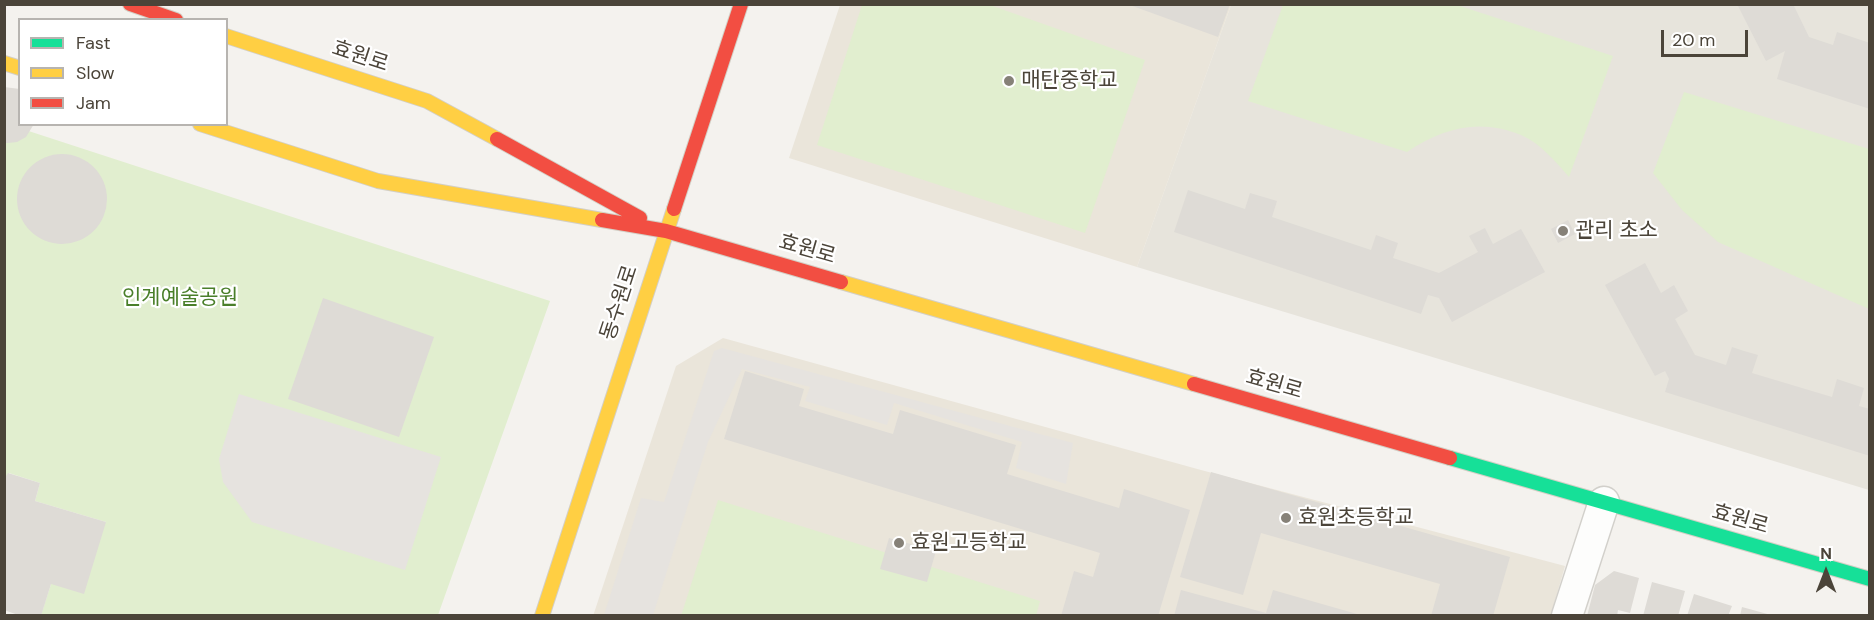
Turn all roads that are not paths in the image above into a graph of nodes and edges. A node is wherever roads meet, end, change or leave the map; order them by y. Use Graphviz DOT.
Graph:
graph roads {
  1 [pos="130,4"];
  2 [pos="741,4"];
  3 [pos="170,18"];
  4 [pos="228,37"];
  5 [pos="206,126"];
  6 [pos="666,231"];
  7 [pos="1604,502"];
  8 [pos="1869,579"];
  9 [pos="542,615"];
  10 [pos="1567,615"];
  1 -- 3 [label="street"];
  2 -- 6 [label="street, 동수원로"];
  4 -- 6 [label="street, 효원로"];
  5 -- 6 [label="street, 효원로"];
  6 -- 7 [label="street, 효원로"];
  6 -- 9 [label="street, 동수원로"];
  7 -- 8 [label="street, 효원로"];
  7 -- 10 [label="street"];
}
